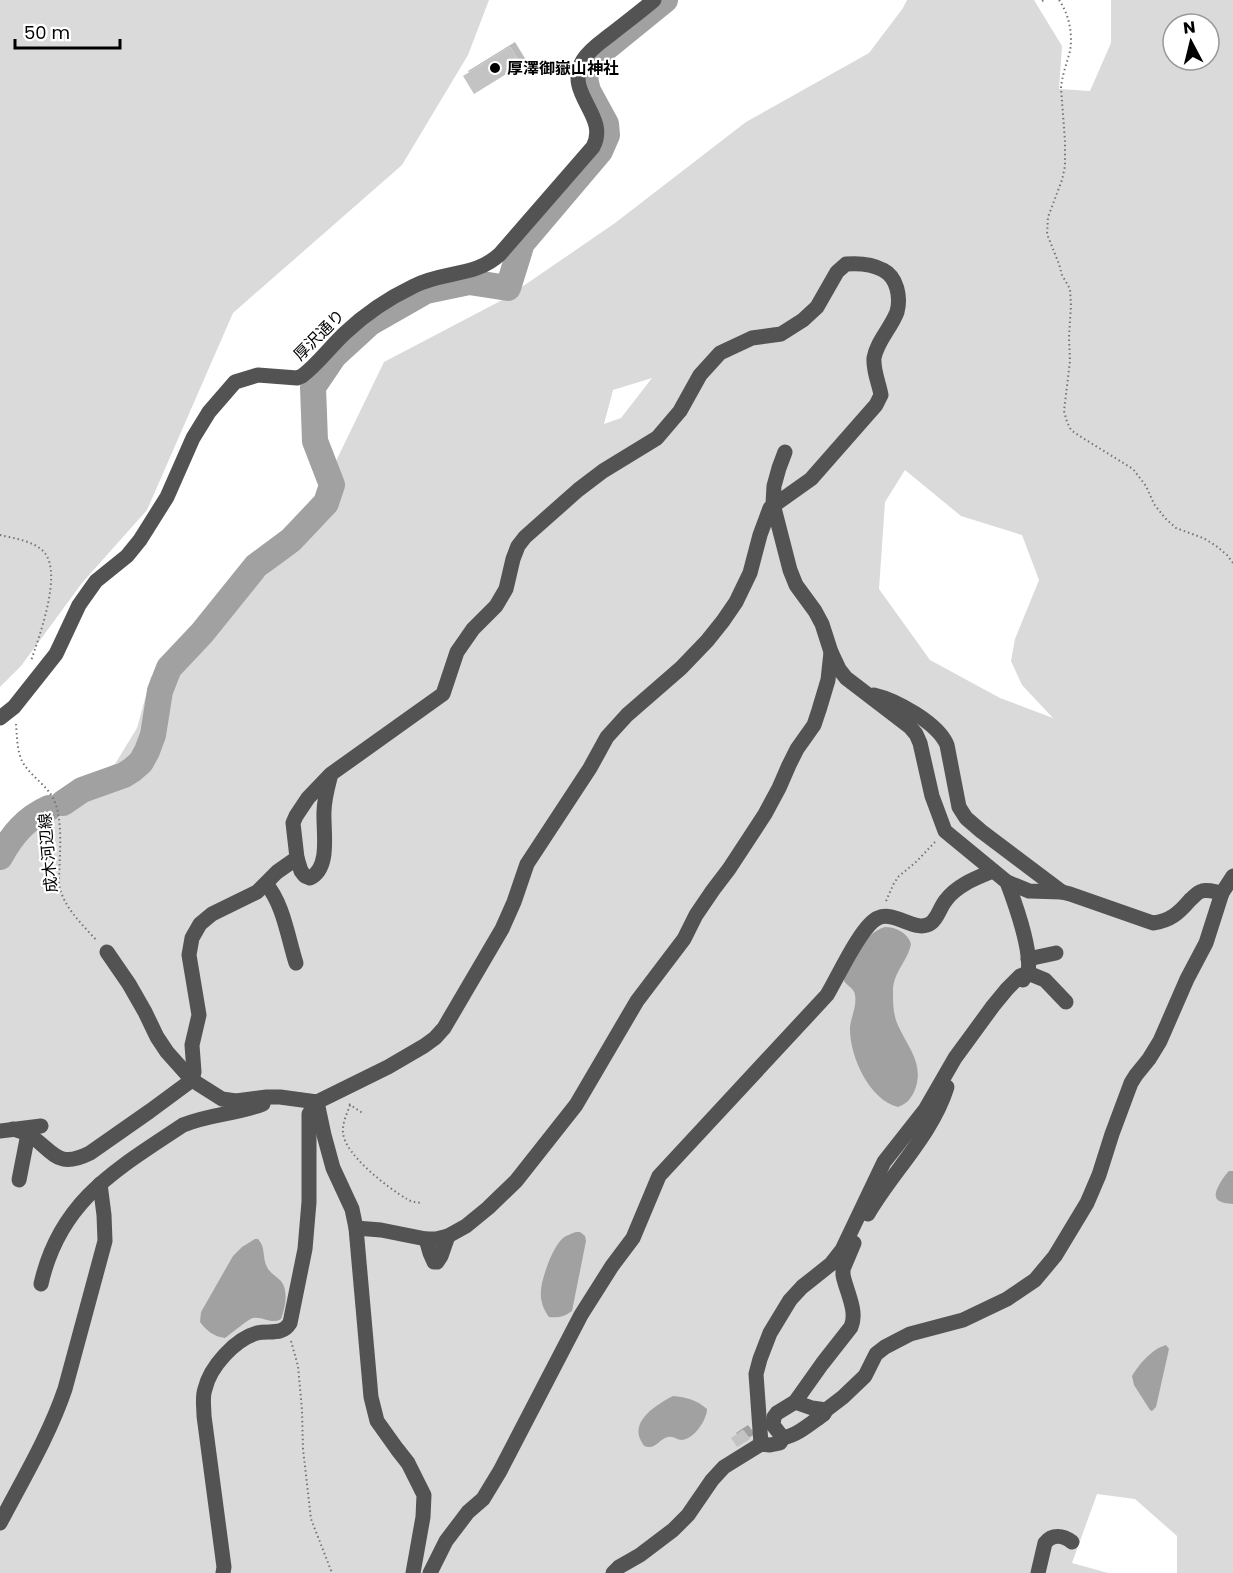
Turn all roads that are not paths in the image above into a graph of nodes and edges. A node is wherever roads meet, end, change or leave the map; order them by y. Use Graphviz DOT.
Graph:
graph roads {
  1 [pos="654,0"];
  2 [pos="785,452"];
  3 [pos="773,504"];
  4 [pos="831,652"];
  5 [pos="867,695"];
  6 [pos="0,718"];
  7 [pos="331,774"];
  8 [pos="297,858"];
  9 [pos="993,871"];
  10 [pos="1233,876"];
  11 [pos="1007,882"];
  12 [pos="266,884"];
  13 [pos="1062,892"];
  14 [pos="1221,893"];
  15 [pos="107,952"];
  16 [pos="1056,953"];
  17 [pos="296,963"];
  18 [pos="1028,966"];
  19 [pos="1066,1002"];
  20 [pos="192,1080"];
  21 [pos="280,1097"];
  22 [pos="317,1102"];
  23 [pos="20,1130"];
  24 [pos="19,1180"];
  25 [pos="100,1184"];
  26 [pos="861,1227"];
  27 [pos="356,1228"];
  28 [pos="448,1236"];
  29 [pos="426,1239"];
  30 [pos="842,1250"];
  31 [pos="41,1284"];
  32 [pos="795,1402"];
  33 [pos="826,1410"];
  34 [pos="783,1437"];
  35 [pos="761,1444"];
  36 [pos="0,1522"];
  37 [pos="1072,1542"];
  38 [pos="223,1573"];
  39 [pos="413,1573"];
  40 [pos="430,1573"];
  41 [pos="613,1573"];
  42 [pos="1038,1573"];
  1 -- 6 [label="street, 厚沢通り"];
  2 -- 3 [label="street"];
  3 -- 4 [label="street"];
  3 -- 7 [label="street"];
  3 -- 22 [label="street"];
  4 -- 5 [label="street"];
  4 -- 28 [label="street"];
  5 -- 9 [label="street"];
  5 -- 13 [label="street"];
  7 -- 8 [label="street"];
  7 -- 8 [label="street"];
  8 -- 12 [label="street"];
  9 -- 11 [label="street"];
  9 -- 40 [label="street"];
  10 -- 14 [label="street"];
  11 -- 13 [label="street"];
  11 -- 18 [label="street"];
  12 -- 17 [label="street"];
  12 -- 20 [label="street"];
  13 -- 14 [label="street"];
  14 -- 33 [label="street"];
  15 -- 20 [label="street"];
  16 -- 18 [label="street"];
  18 -- 19 [label="street"];
  18 -- 26 [label="street"];
  18 -- 30 [label="street"];
  20 -- 21 [label="street"];
  20 -- 23 [label="street"];
  21 -- 22 [label="street"];
  21 -- 25 [label="street"];
  22 -- 27 [label="street"];
  22 -- 38 [label="street"];
  23 -- 24 [label="street"];
  25 -- 31 [label="street"];
  25 -- 36 [label="street"];
  26 -- 30 [label="street"];
  26 -- 32 [label="street"];
  27 -- 29 [label="street"];
  27 -- 39 [label="street"];
  28 -- 29 [label="street"];
  28 -- 29 [label="street"];
  30 -- 35 [label="street"];
  32 -- 33 [label="street"];
  32 -- 34 [label="street"];
  33 -- 34 [label="street"];
  34 -- 35 [label="street"];
  35 -- 41 [label="street"];
  37 -- 42 [label="street"];
}
